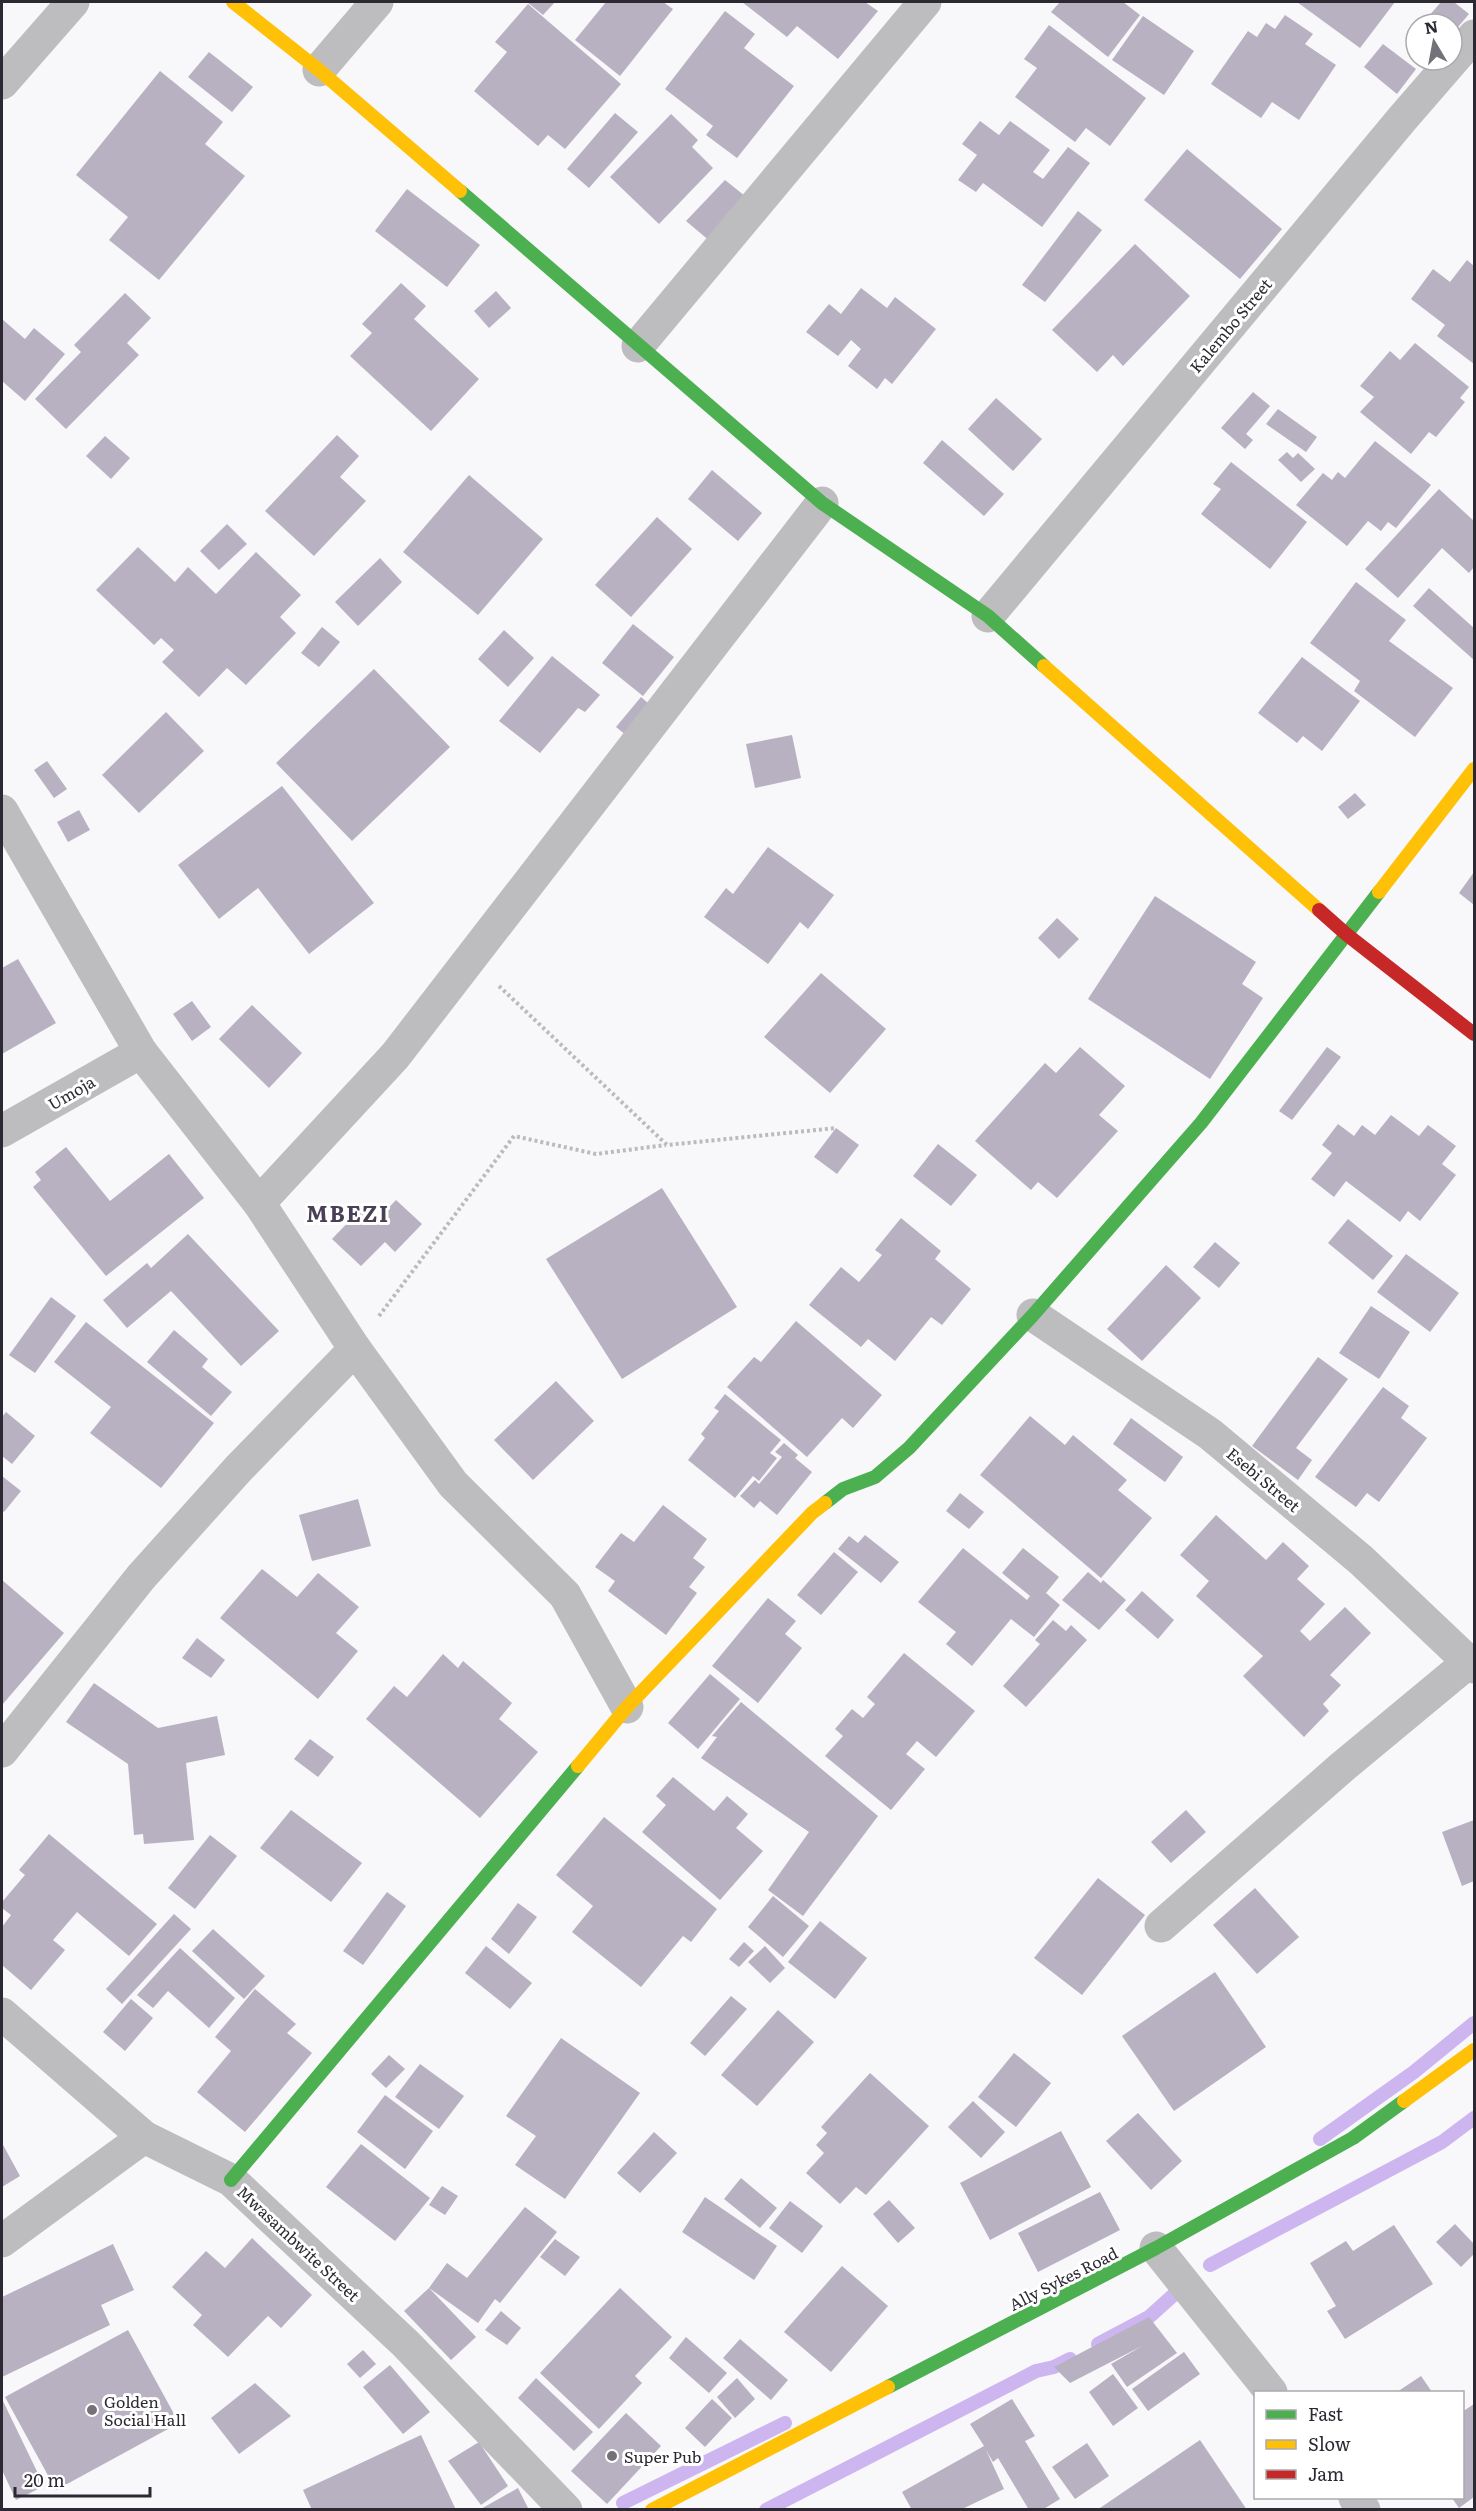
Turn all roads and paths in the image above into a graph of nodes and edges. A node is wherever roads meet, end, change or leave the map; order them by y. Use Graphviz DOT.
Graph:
graph roads {
  1 [pos="73,2"];
  2 [pos="233,2"];
  3 [pos="376,2"];
  4 [pos="925,2"];
  5 [pos="1474,36"];
  6 [pos="319,70"];
  7 [pos="2,83"];
  8 [pos="638,346"];
  9 [pos="822,503"];
  10 [pos="988,615"];
  11 [pos="1474,769"];
  12 [pos="2,811"];
  13 [pos="1346,934"];
  14 [pos="471,959"];
  15 [pos="1474,1034"];
  16 [pos="141,1052"];
  17 [pos="836,1128"];
  18 [pos="2,1131"];
  19 [pos="667,1145"];
  20 [pos="259,1203"];
  21 [pos="1033,1315"];
  22 [pos="355,1349"];
  23 [pos="1472,1664"];
  24 [pos="627,1707"];
  25 [pos="2,1751"];
  26 [pos="1161,1926"];
  27 [pos="2,2014"];
  28 [pos="1474,2050"];
  29 [pos="144,2137"];
  30 [pos="231,2180"];
  31 [pos="2,2241"];
  32 [pos="1156,2248"];
  33 [pos="1270,2391"];
  34 [pos="566,2510"];
  35 [pos="652,2510"];
  1 -- 7 [label="street"];
  2 -- 6 [label="street"];
  3 -- 6 [label="street"];
  4 -- 8 [label="street"];
  5 -- 10 [label="street, Kalembo Street"];
  6 -- 8 [label="street"];
  8 -- 9 [label="street"];
  9 -- 10 [label="street"];
  9 -- 14 [label="street"];
  10 -- 13 [label="street"];
  11 -- 13 [label="street"];
  12 -- 16 [label="street"];
  13 -- 15 [label="street"];
  13 -- 21 [label="street"];
  14 -- 19 [label="path"];
  14 -- 20 [label="street"];
  16 -- 18 [label="street, Umoja"];
  16 -- 20 [label="street"];
  17 -- 19 [label="path"];
  19 -- 22 [label="path"];
  20 -- 22 [label="street"];
  21 -- 23 [label="street, Esebi Street"];
  21 -- 24 [label="street"];
  22 -- 24 [label="street"];
  22 -- 25 [label="street"];
  23 -- 26 [label="street"];
  24 -- 30 [label="street"];
  27 -- 29 [label="street, Mwasambwite Street"];
  28 -- 32 [label="street, Ally Sykes Road"];
  29 -- 30 [label="street, Mwasambwite Street"];
  29 -- 31 [label="street"];
  30 -- 34 [label="street, Mwasambwite Street"];
  32 -- 33 [label="street"];
  32 -- 35 [label="street, Ally Sykes Road"];
}
